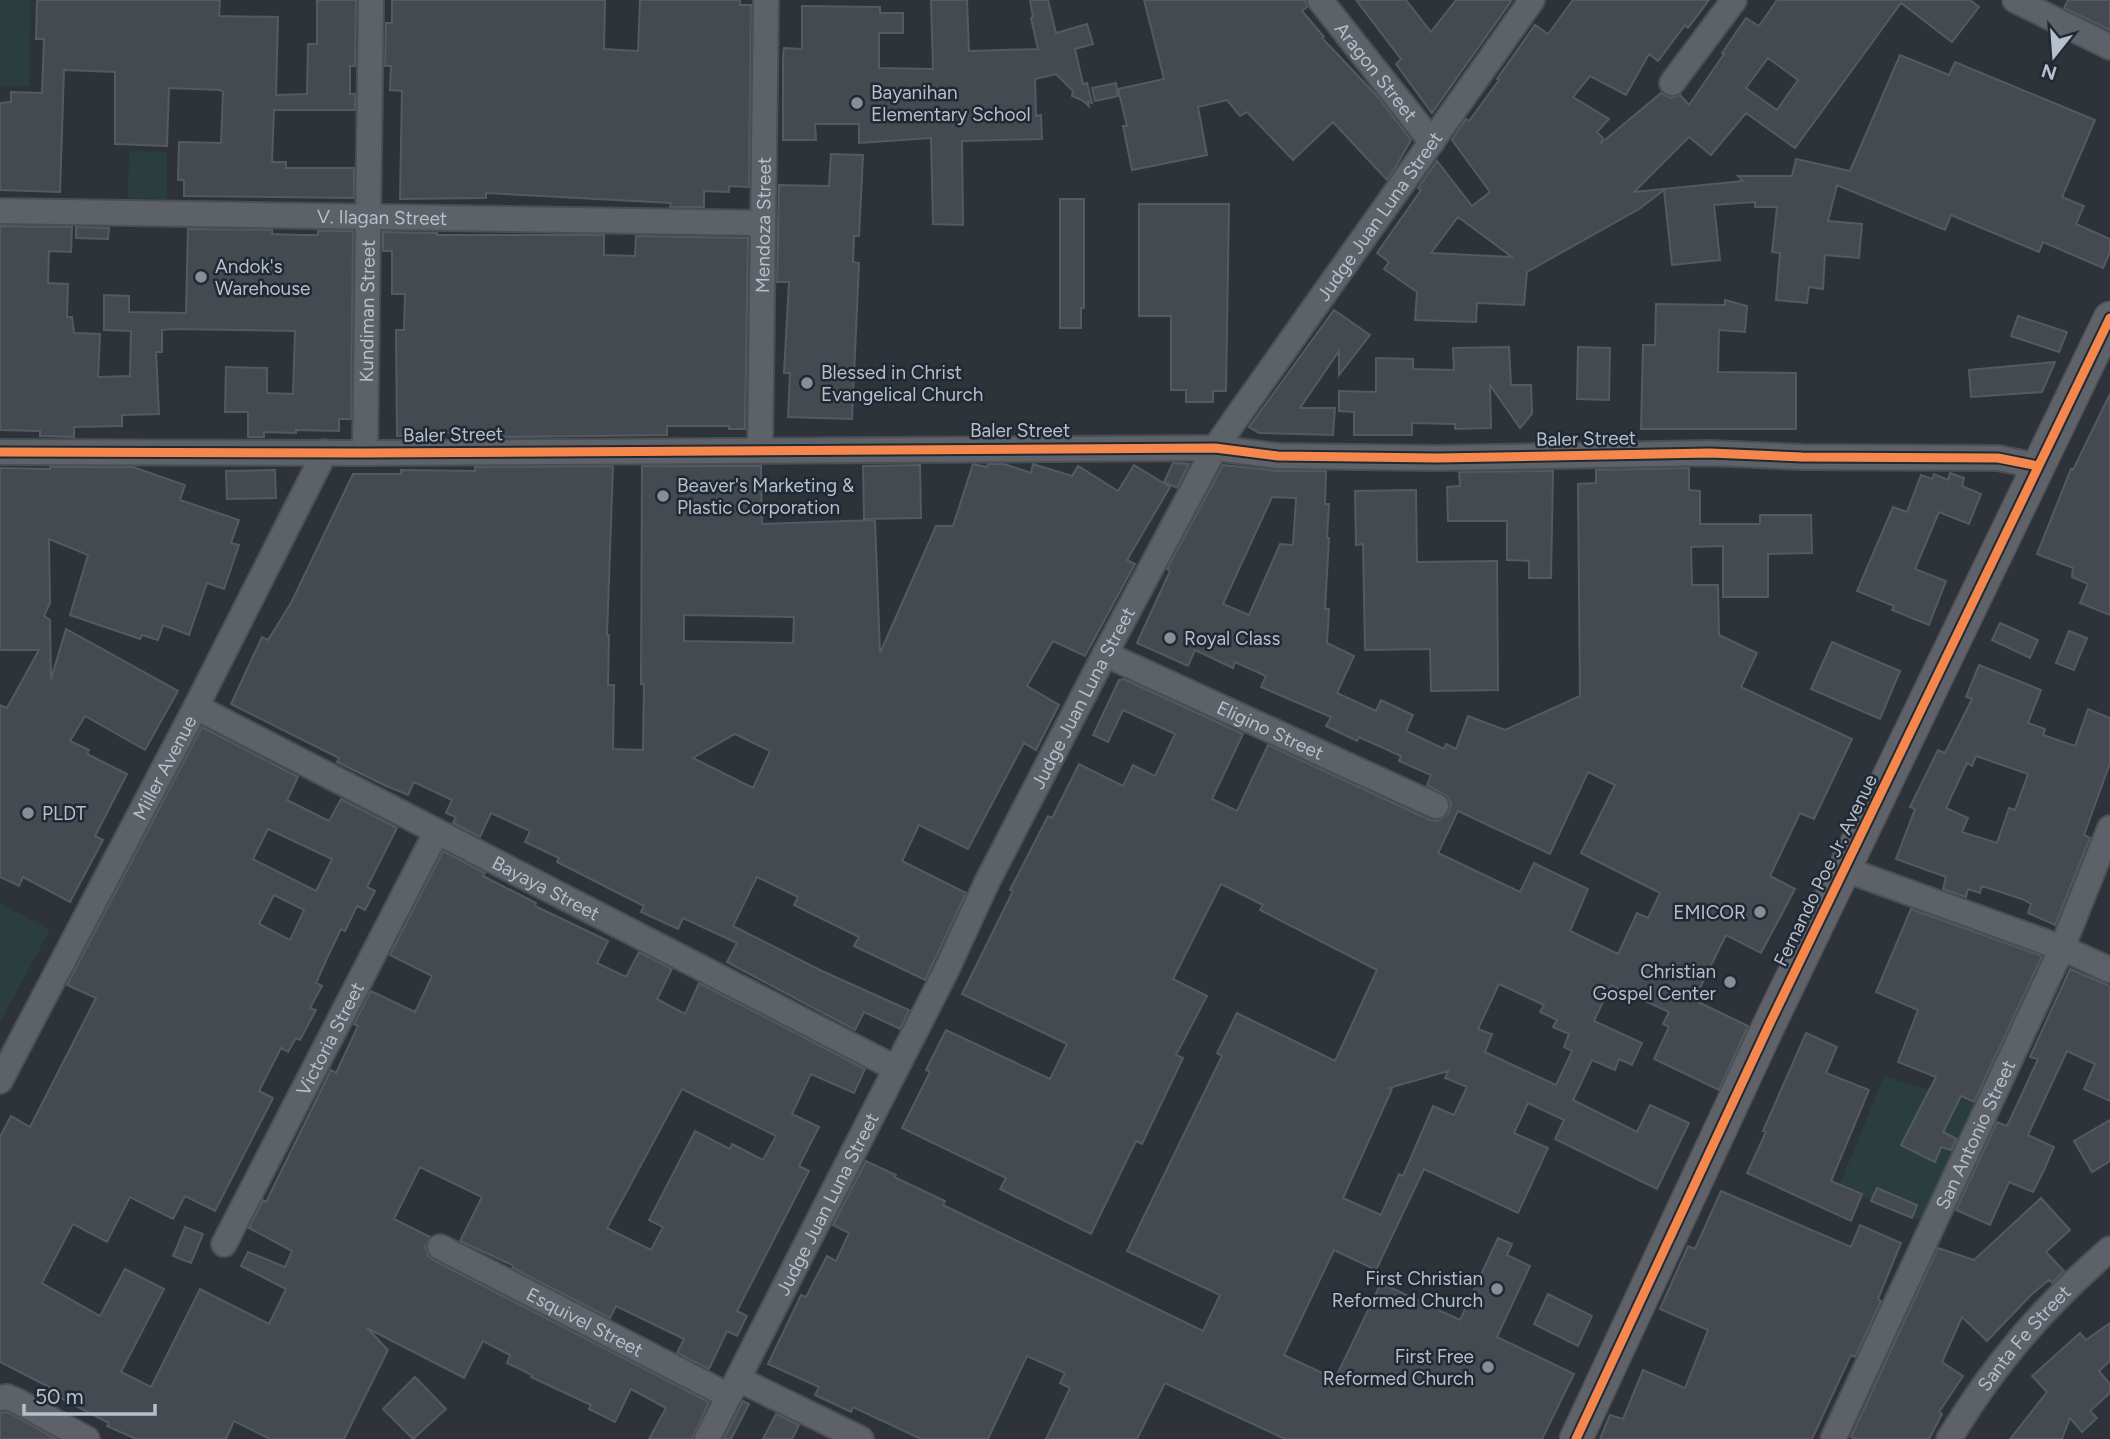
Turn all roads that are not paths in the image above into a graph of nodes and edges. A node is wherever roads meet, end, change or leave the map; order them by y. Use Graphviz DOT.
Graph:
graph roads {
  1 [pos="371,0"];
  2 [pos="766,0"];
  3 [pos="1320,0"];
  4 [pos="1532,0"];
  5 [pos="1734,0"];
  6 [pos="2015,0"];
  7 [pos="2110,47"];
  8 [pos="1672,83"];
  9 [pos="1432,142"];
  10 [pos="0,211"];
  11 [pos="368,216"];
  12 [pos="763,223"];
  13 [pos="2110,318"];
  14 [pos="1215,448"];
  15 [pos="760,451"];
  16 [pos="0,452"];
  17 [pos="325,452"];
  18 [pos="365,453"];
  19 [pos="2038,466"];
  20 [pos="1105,654"];
  21 [pos="196,708"];
  22 [pos="1436,806"];
  23 [pos="2110,828"];
  24 [pos="436,833"];
  25 [pos="1844,869"];
  26 [pos="2062,948"];
  27 [pos="2110,970"];
  28 [pos="895,1068"];
  29 [pos="0,1081"];
  30 [pos="224,1244"];
  31 [pos="440,1247"];
  32 [pos="2110,1249"];
  33 [pos="733,1387"];
  34 [pos="0,1398"];
  35 [pos="87,1439"];
  36 [pos="706,1439"];
  37 [pos="861,1439"];
  38 [pos="1576,1439"];
  39 [pos="1833,1439"];
  40 [pos="1949,1439"];
  1 -- 11 [label="street, Kundiman Street"];
  2 -- 12 [label="street, Mendoza Street"];
  3 -- 9 [label="street, Aragon Street"];
  4 -- 9 [label="street, Judge Juan Luna Street"];
  5 -- 8 [label="street"];
  6 -- 7 [label="street"];
  9 -- 14 [label="street, Judge Juan Luna Street"];
  10 -- 11 [label="street, V. Ilagan Street"];
  11 -- 12 [label="street, V. Ilagan Street"];
  11 -- 18 [label="street, Kundiman Street"];
  12 -- 15 [label="street, Mendoza Street"];
  13 -- 19 [label="main road, Fernando Poe Jr. Avenue"];
  14 -- 15 [label="street, Baler Street"];
  14 -- 19 [label="street, Baler Street"];
  14 -- 20 [label="street, Judge Juan Luna Street"];
  15 -- 18 [label="street, Baler Street"];
  16 -- 17 [label="street, Baler Street"];
  17 -- 18 [label="street, Baler Street"];
  17 -- 21 [label="street, Miller Avenue"];
  19 -- 25 [label="main road, Fernando Poe Jr. Avenue"];
  20 -- 22 [label="street, Eligino Street"];
  20 -- 28 [label="street, Judge Juan Luna Street"];
  21 -- 24 [label="street, Bayaya Street"];
  21 -- 29 [label="street, Miller Avenue"];
  23 -- 26 [label="street, San Antonio Street"];
  24 -- 28 [label="street, Bayaya Street"];
  24 -- 30 [label="street, Victoria Street"];
  25 -- 26 [label="street"];
  25 -- 38 [label="main road, Fernando Poe Jr. Avenue"];
  26 -- 27 [label="street"];
  26 -- 39 [label="street, San Antonio Street"];
  28 -- 33 [label="street, Judge Juan Luna Street"];
  31 -- 33 [label="street, Esquivel Street"];
  32 -- 40 [label="street, Santa Fe Street"];
  33 -- 36 [label="street, Judge Juan Luna Street"];
  33 -- 37 [label="street, Esquivel Street"];
  34 -- 35 [label="street"];
}
